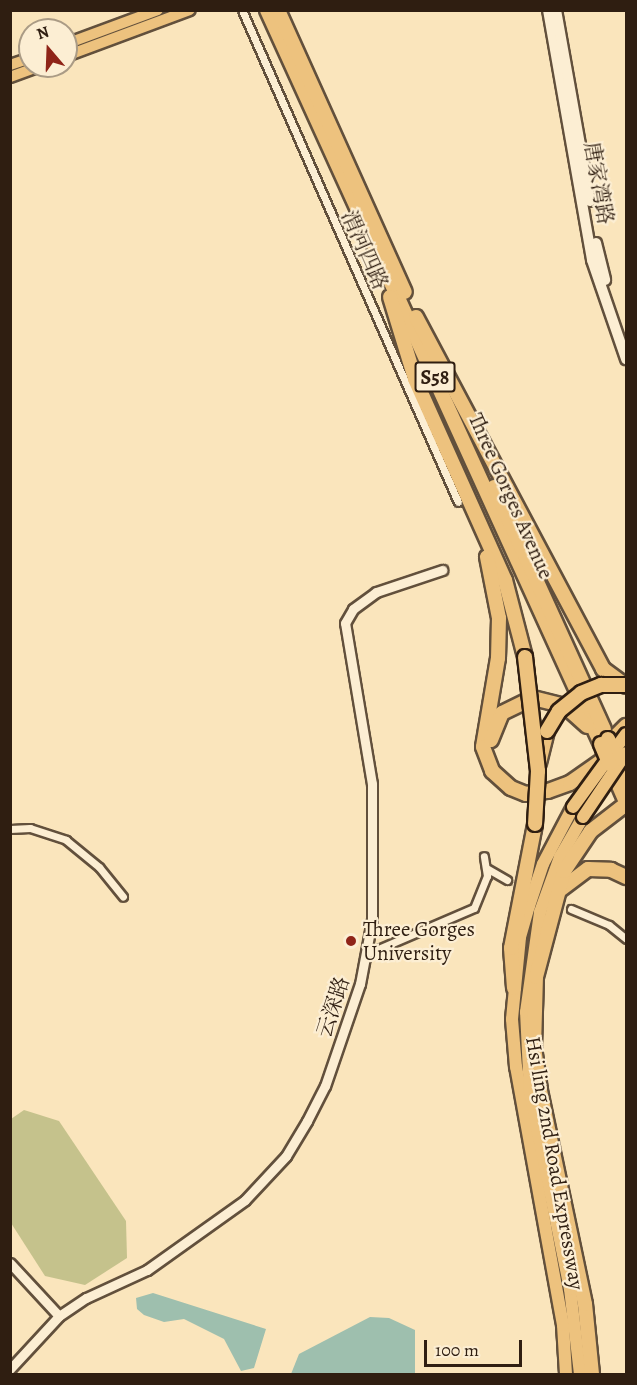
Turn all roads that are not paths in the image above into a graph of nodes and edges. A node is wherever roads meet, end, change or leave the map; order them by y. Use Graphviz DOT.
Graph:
graph roads {
  1 [pos="158,10"];
  2 [pos="190,10"];
  3 [pos="242,10"];
  4 [pos="267,10"];
  5 [pos="278,10"];
  6 [pos="548,10"];
  7 [pos="556,10"];
  8 [pos="78,40"];
  9 [pos="78,52"];
  10 [pos="380,260"];
  11 [pos="416,317"];
  12 [pos="627,340"];
  13 [pos="627,358"];
  14 [pos="458,502"];
  15 [pos="478,520"];
  16 [pos="442,570"];
  17 [pos="627,686"];
  18 [pos="627,726"];
  19 [pos="627,735"];
  20 [pos="605,742"];
  21 [pos="627,744"];
  22 [pos="618,759"];
  23 [pos="538,771"];
  24 [pos="627,777"];
  25 [pos="627,803"];
  26 [pos="10,829"];
  27 [pos="484,856"];
  28 [pos="488,869"];
  29 [pos="627,877"];
  30 [pos="507,880"];
  31 [pos="123,897"];
  32 [pos="571,909"];
  33 [pos="550,911"];
  34 [pos="627,939"];
  35 [pos="369,953"];
  36 [pos="514,988"];
  37 [pos="10,1263"];
  38 [pos="59,1316"];
  39 [pos="10,1369"];
  40 [pos="566,1374"];
  41 [pos="580,1374"];
  42 [pos="592,1374"];
  1 -- 8 [label="main road"];
  2 -- 9 [label="main road"];
  3 -- 14 [label="street, 渭河四路"];
  4 -- 10 [label="highway, Three Gorges Avenue / S58"];
  5 -- 11 [label="highway, Three Gorges Avenue / S58"];
  6 -- 13 [label="main road, 唐家湾路"];
  7 -- 12 [label="main road, 唐家湾路"];
  10 -- 15 [label="highway"];
  10 -- 20 [label="highway, Three Gorges Avenue / S58"];
  11 -- 17 [label="highway"];
  11 -- 20 [label="highway, Three Gorges Avenue / S58"];
  15 -- 21 [label="highway"];
  15 -- 23 [label="highway, bridge"];
  16 -- 35 [label="street, 云深路"];
  17 -- 23 [label="highway, bridge"];
  18 -- 20 [label="highway"];
  19 -- 36 [label="highway, Hsi ling 2nd Road Expressway, bridge"];
  20 -- 22 [label="highway, Three Gorges Avenue / S58, bridge"];
  22 -- 24 [label="highway, Three Gorges Avenue / S58"];
  22 -- 25 [label="highway, Three Gorges Avenue / S58"];
  22 -- 41 [label="highway, Hsi ling 2nd Road Expressway, bridge"];
  23 -- 36 [label="highway, bridge"];
  25 -- 33 [label="highway"];
  26 -- 31 [label="street"];
  27 -- 28 [label="street"];
  28 -- 30 [label="street"];
  28 -- 35 [label="street"];
  29 -- 33 [label="highway"];
  32 -- 34 [label="street"];
  33 -- 42 [label="highway"];
  35 -- 38 [label="street, 云深路"];
  36 -- 40 [label="highway, Hsi ling 2nd Road Expressway"];
  37 -- 38 [label="street"];
  38 -- 39 [label="street, 云深路"];
}
